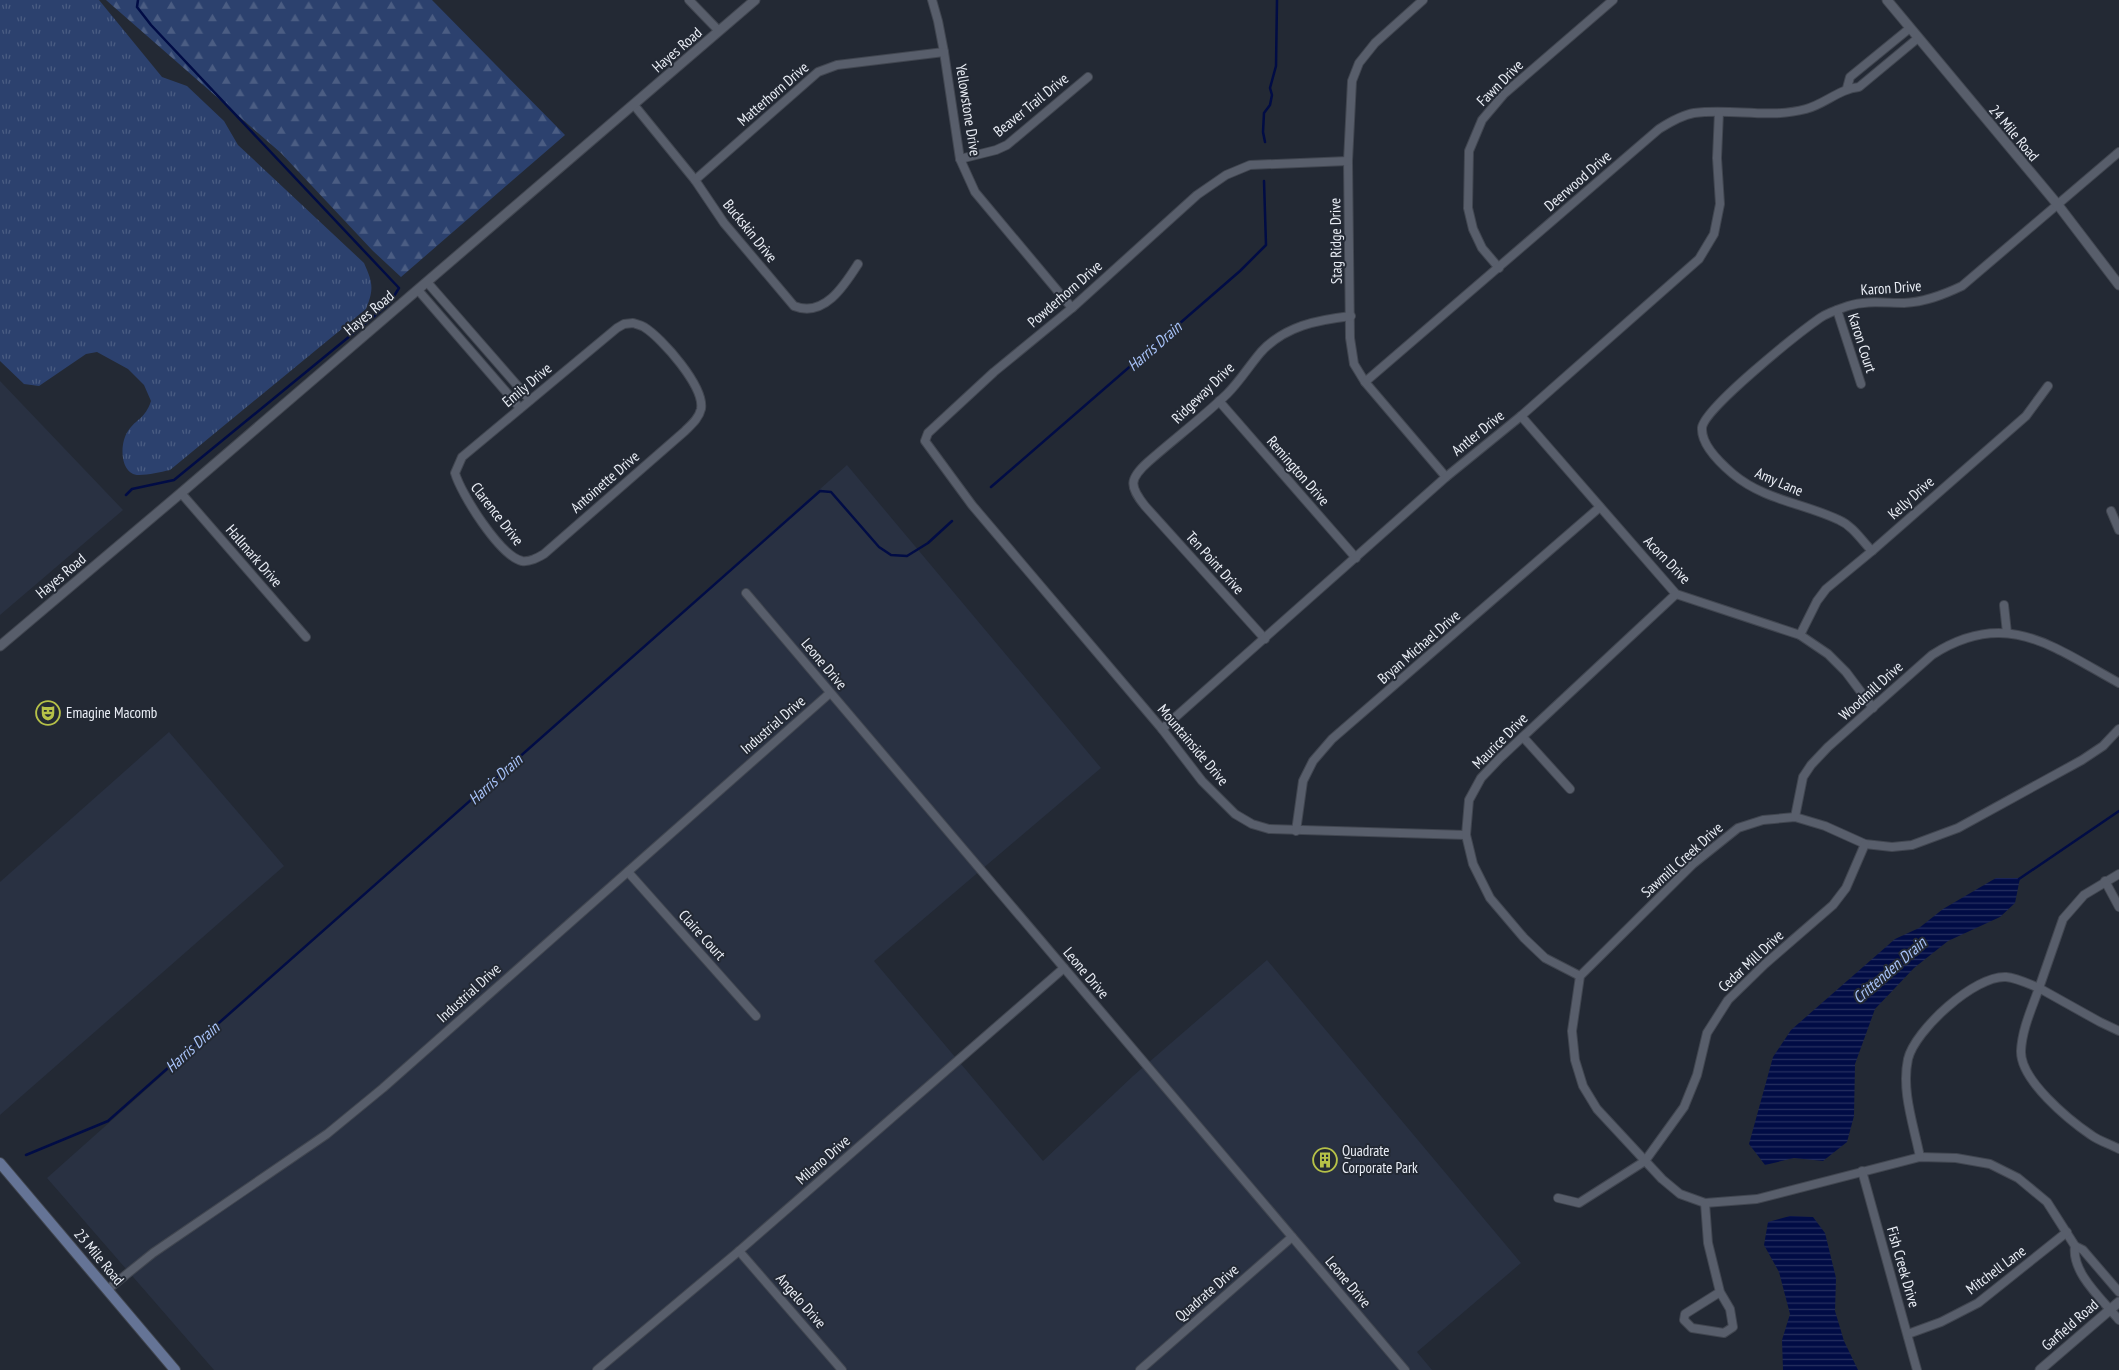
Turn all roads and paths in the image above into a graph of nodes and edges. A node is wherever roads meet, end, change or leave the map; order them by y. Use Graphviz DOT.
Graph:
graph roads {
  1 [pos="689,0"];
  2 [pos="755,0"];
  3 [pos="932,0"];
  4 [pos="1423,0"];
  5 [pos="1613,0"];
  6 [pos="1887,0"];
  7 [pos="1910,28"];
  8 [pos="719,31"];
  9 [pos="1918,38"];
  10 [pos="944,52"];
  11 [pos="1088,77"];
  12 [pos="1847,88"];
  13 [pos="634,105"];
  14 [pos="1719,112"];
  15 [pos="2119,152"];
  16 [pos="960,160"];
  17 [pos="1348,161"];
  18 [pos="694,180"];
  19 [pos="2058,205"];
  20 [pos="858,264"];
  21 [pos="1499,268"];
  22 [pos="427,282"];
  23 [pos="2119,284"];
  24 [pos="418,290"];
  25 [pos="1072,308"];
  26 [pos="1837,310"];
  27 [pos="1351,316"];
  28 [pos="484,347"];
  29 [pos="474,355"];
  30 [pos="1365,382"];
  31 [pos="1861,384"];
  32 [pos="2048,386"];
  33 [pos="530,400"];
  34 [pos="1219,401"];
  35 [pos="520,408"];
  36 [pos="1521,416"];
  37 [pos="1706,417"];
  38 [pos="685,431"];
  39 [pos="462,457"];
  40 [pos="1446,477"];
  41 [pos="182,493"];
  42 [pos="1145,506"];
  43 [pos="1600,507"];
  44 [pos="2112,511"];
  45 [pos="2119,530"];
  46 [pos="999,537"];
  47 [pos="1872,552"];
  48 [pos="544,554"];
  49 [pos="1356,558"];
  50 [pos="746,593"];
  51 [pos="1676,594"];
  52 [pos="2004,605"];
  53 [pos="2007,633"];
  54 [pos="1800,635"];
  55 [pos="306,637"];
  56 [pos="1265,639"];
  57 [pos="0,646"];
  58 [pos="2119,683"];
  59 [pos="830,693"];
  60 [pos="1874,708"];
  61 [pos="1162,729"];
  62 [pos="2119,729"];
  63 [pos="1523,736"];
  64 [pos="1570,789"];
  65 [pos="1796,817"];
  66 [pos="1296,831"];
  67 [pos="1466,836"];
  68 [pos="1865,844"];
  69 [pos="628,872"];
  70 [pos="2119,874"];
  71 [pos="2105,882"];
  72 [pos="2119,907"];
  73 [pos="1064,968"];
  74 [pos="1580,976"];
  75 [pos="2039,988"];
  76 [pos="756,1016"];
  77 [pos="2119,1031"];
  78 [pos="2119,1149"];
  79 [pos="1920,1157"];
  80 [pos="1645,1161"];
  81 [pos="0,1163"];
  82 [pos="1862,1171"];
  83 [pos="1558,1198"];
  84 [pos="1705,1203"];
  85 [pos="2067,1232"];
  86 [pos="1292,1237"];
  87 [pos="2075,1246"];
  88 [pos="739,1251"];
  89 [pos="107,1290"];
  90 [pos="1720,1292"];
  91 [pos="2119,1292"];
  92 [pos="2119,1302"];
  93 [pos="2110,1309"];
  94 [pos="2119,1320"];
  95 [pos="1908,1334"];
  96 [pos="175,1370"];
  97 [pos="597,1370"];
  98 [pos="842,1370"];
  99 [pos="1140,1370"];
  100 [pos="1405,1370"];
  101 [pos="1917,1370"];
  102 [pos="2040,1370"];
  1 -- 8 [label="street"];
  2 -- 8 [label="street, Hayes Road"];
  3 -- 10 [label="street, Yellowstone Drive"];
  4 -- 17 [label="street, Stag Ridge Drive"];
  5 -- 21 [label="street, Fawn Drive"];
  6 -- 7 [label="street, 24 Mile Road"];
  7 -- 9 [label="street, 24 Mile Road"];
  7 -- 12 [label="street, Deerwood Drive"];
  8 -- 13 [label="street, Hayes Road"];
  9 -- 12 [label="street, Deerwood Drive"];
  9 -- 19 [label="street, 24 Mile Road"];
  10 -- 16 [label="street, Yellowstone Drive"];
  10 -- 18 [label="street, Matterhorn Drive"];
  11 -- 16 [label="street, Beaver Trail Drive"];
  12 -- 14 [label="street, Deerwood Drive"];
  13 -- 18 [label="street, Buckskin Drive"];
  13 -- 22 [label="street, Hayes Road"];
  14 -- 21 [label="street, Deerwood Drive"];
  14 -- 36 [label="street, Antler Drive"];
  15 -- 19 [label="street, Karon Drive"];
  16 -- 25 [label="street, Yellowstone Drive"];
  17 -- 25 [label="street, Powderhorn Drive"];
  17 -- 27 [label="street, Stag Ridge Drive"];
  18 -- 20 [label="street, Buckskin Drive"];
  19 -- 23 [label="street, 24 Mile Road"];
  19 -- 26 [label="street, Karon Drive"];
  21 -- 30 [label="street, Deerwood Drive"];
  22 -- 24 [label="street, Hayes Road"];
  22 -- 28 [label="street"];
  24 -- 29 [label="street"];
  24 -- 41 [label="street, Hayes Road"];
  25 -- 46 [label="street, Powderhorn Drive"];
  26 -- 31 [label="street, Karon Court"];
  26 -- 37 [label="street, Karon Drive"];
  27 -- 30 [label="street, Stag Ridge Drive"];
  27 -- 34 [label="street, Ridgeway Drive"];
  28 -- 29 [label="street"];
  28 -- 33 [label="street"];
  29 -- 35 [label="street"];
  30 -- 40 [label="street, Stag Ridge Drive"];
  32 -- 47 [label="street, Kelly Drive"];
  33 -- 35 [label="street, Emily Drive"];
  33 -- 38 [label="street, Emily Drive"];
  34 -- 42 [label="street, Ridgeway Drive"];
  34 -- 49 [label="street, Remington Drive"];
  35 -- 39 [label="street, Emily Drive"];
  36 -- 40 [label="street, Antler Drive"];
  36 -- 43 [label="street, Acorn Drive"];
  37 -- 47 [label="street, Amy Lane"];
  38 -- 48 [label="street, Antoinette Drive"];
  39 -- 48 [label="street, Clarence Drive"];
  40 -- 49 [label="street, Antler Drive"];
  41 -- 55 [label="street, Hallmark Drive"];
  41 -- 57 [label="street, Hayes Road"];
  42 -- 56 [label="street, Ten Point Drive"];
  43 -- 51 [label="street, Acorn Drive"];
  43 -- 66 [label="street, Bryan Michael Drive"];
  44 -- 45 [label="street"];
  46 -- 61 [label="street, Mountainside Drive"];
  47 -- 54 [label="street, Kelly Drive"];
  49 -- 56 [label="street, Antler Drive"];
  50 -- 59 [label="street, Leone Drive"];
  51 -- 54 [label="street, Acorn Drive"];
  51 -- 63 [label="street, Maurice Drive"];
  52 -- 53 [label="street"];
  53 -- 58 [label="street, Woodmill Drive"];
  53 -- 60 [label="street, Woodmill Drive"];
  54 -- 60 [label="street, Acorn Drive"];
  56 -- 61 [label="street, Antler Drive"];
  59 -- 69 [label="street, Industrial Drive"];
  59 -- 73 [label="street, Leone Drive"];
  60 -- 65 [label="street, Woodmill Drive"];
  61 -- 66 [label="street, Mountainside Drive"];
  62 -- 68 [label="street, Sawmill Creek Drive"];
  63 -- 64 [label="street"];
  63 -- 67 [label="street, Maurice Drive"];
  65 -- 68 [label="street, Sawmill Creek Drive"];
  65 -- 74 [label="street, Sawmill Creek Drive"];
  66 -- 67 [label="street, Mountainside Drive"];
  67 -- 74 [label="street, Maurice Drive"];
  68 -- 80 [label="street, Cedar Mill Drive"];
  69 -- 76 [label="street, Claire Court"];
  69 -- 89 [label="street, Industrial Drive"];
  70 -- 71 [label="street"];
  71 -- 72 [label="street"];
  71 -- 75 [label="street"];
  73 -- 86 [label="street, Leone Drive"];
  73 -- 88 [label="street, Milano Drive"];
  74 -- 80 [label="street"];
  75 -- 77 [label="street"];
  75 -- 78 [label="street"];
  75 -- 79 [label="street"];
  79 -- 82 [label="street"];
  79 -- 85 [label="street"];
  80 -- 83 [label="street"];
  80 -- 84 [label="street"];
  81 -- 89 [label="main road, 23 Mile Road"];
  82 -- 84 [label="street"];
  82 -- 95 [label="street, Fish Creek Drive"];
  84 -- 90 [label="street"];
  85 -- 87 [label="street"];
  85 -- 95 [label="street, Mitchell Lane"];
  86 -- 99 [label="street, Quadrate Drive"];
  86 -- 100 [label="street, Leone Drive"];
  87 -- 91 [label="street"];
  87 -- 93 [label="street"];
  88 -- 97 [label="street, Milano Drive"];
  88 -- 98 [label="street, Angelo Drive"];
  89 -- 96 [label="main road, 23 Mile Road"];
  90 -- 90 [label="street"];
  92 -- 93 [label="street, Garfield Road"];
  93 -- 94 [label="street"];
  93 -- 102 [label="street, Garfield Road"];
  95 -- 101 [label="street, Fish Creek Drive"];
}
